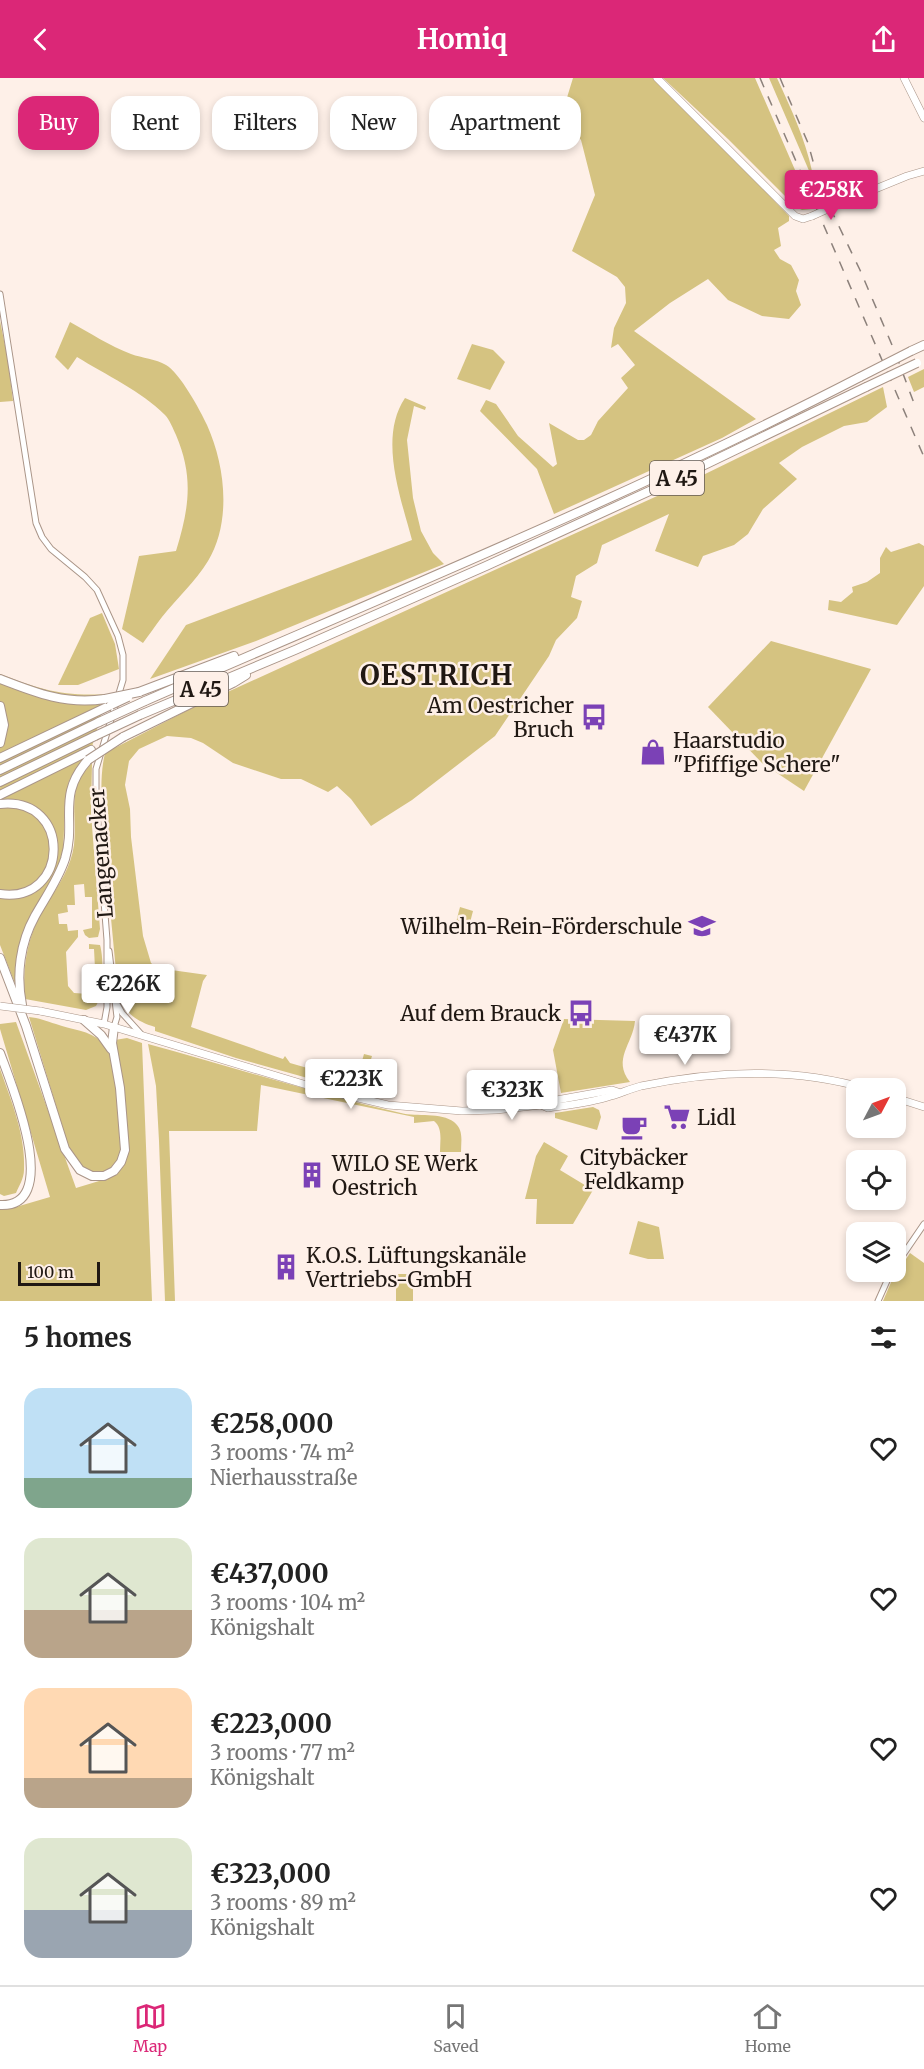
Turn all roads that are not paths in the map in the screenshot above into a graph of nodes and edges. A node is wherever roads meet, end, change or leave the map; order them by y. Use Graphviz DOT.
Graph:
graph roads {
  1 [pos="657,78"];
  2 [pos="904,78"];
  3 [pos="924,118"];
  4 [pos="924,171"];
  5 [pos="0,294"];
  6 [pos="924,345"];
  7 [pos="920,361"];
  8 [pos="260,650"];
  9 [pos="264,663"];
  10 [pos="0,679"];
  11 [pos="108,702"];
  12 [pos="0,706"];
  13 [pos="123,736"];
  14 [pos="0,743"];
  15 [pos="0,758"];
  16 [pos="0,770"];
  17 [pos="0,782"];
  18 [pos="0,795"];
  19 [pos="0,804"];
  20 [pos="0,894"];
  21 [pos="107,940"];
  22 [pos="0,958"];
  23 [pos="115,1000"];
  24 [pos="0,1006"];
  25 [pos="84,1020"];
  26 [pos="104,1024"];
  27 [pos="26,1026"];
  28 [pos="114,1027"];
  29 [pos="145,1036"];
  30 [pos="113,1052"];
  31 [pos="0,1053"];
  32 [pos="846,1083"];
  33 [pos="906,1101"];
  34 [pos="923,1106"];
  35 [pos="0,1205"];
  36 [pos="924,1224"];
  37 [pos="906,1250"];
  38 [pos="887,1282"];
  39 [pos="878,1301"];
  1 -- 4 [label="main road, bridge"];
  2 -- 3 [label="main road"];
  5 -- 21 [label="street, Langenacker"];
  6 -- 8 [label="highway, A 45, bridge"];
  7 -- 9 [label="highway, A 45, bridge"];
  8 -- 11 [label="highway, bridge"];
  8 -- 16 [label="highway, A 45, bridge"];
  9 -- 13 [label="highway"];
  9 -- 17 [label="highway, A 45, bridge"];
  10 -- 11 [label="highway"];
  11 -- 15 [label="highway"];
  12 -- 14 [label="highway"];
  13 -- 18 [label="highway, bridge"];
  13 -- 27 [label="highway, bridge"];
  19 -- 20 [label="highway"];
  21 -- 23 [label="street, Langenacker"];
  21 -- 26 [label="street, Langenacker"];
  22 -- 27 [label="highway"];
  23 -- 28 [label="street, Langenacker"];
  23 -- 29 [label="street"];
  24 -- 25 [label="main road, bridge"];
  25 -- 26 [label="main road"];
  25 -- 30 [label="highway"];
  26 -- 28 [label="main road"];
  27 -- 30 [label="highway"];
  28 -- 29 [label="main road"];
  28 -- 30 [label="highway"];
  29 -- 32 [label="main road"];
  31 -- 35 [label="highway"];
  33 -- 34 [label="main road"];
  36 -- 37 [label="street"];
  38 -- 39 [label="street"];
}
